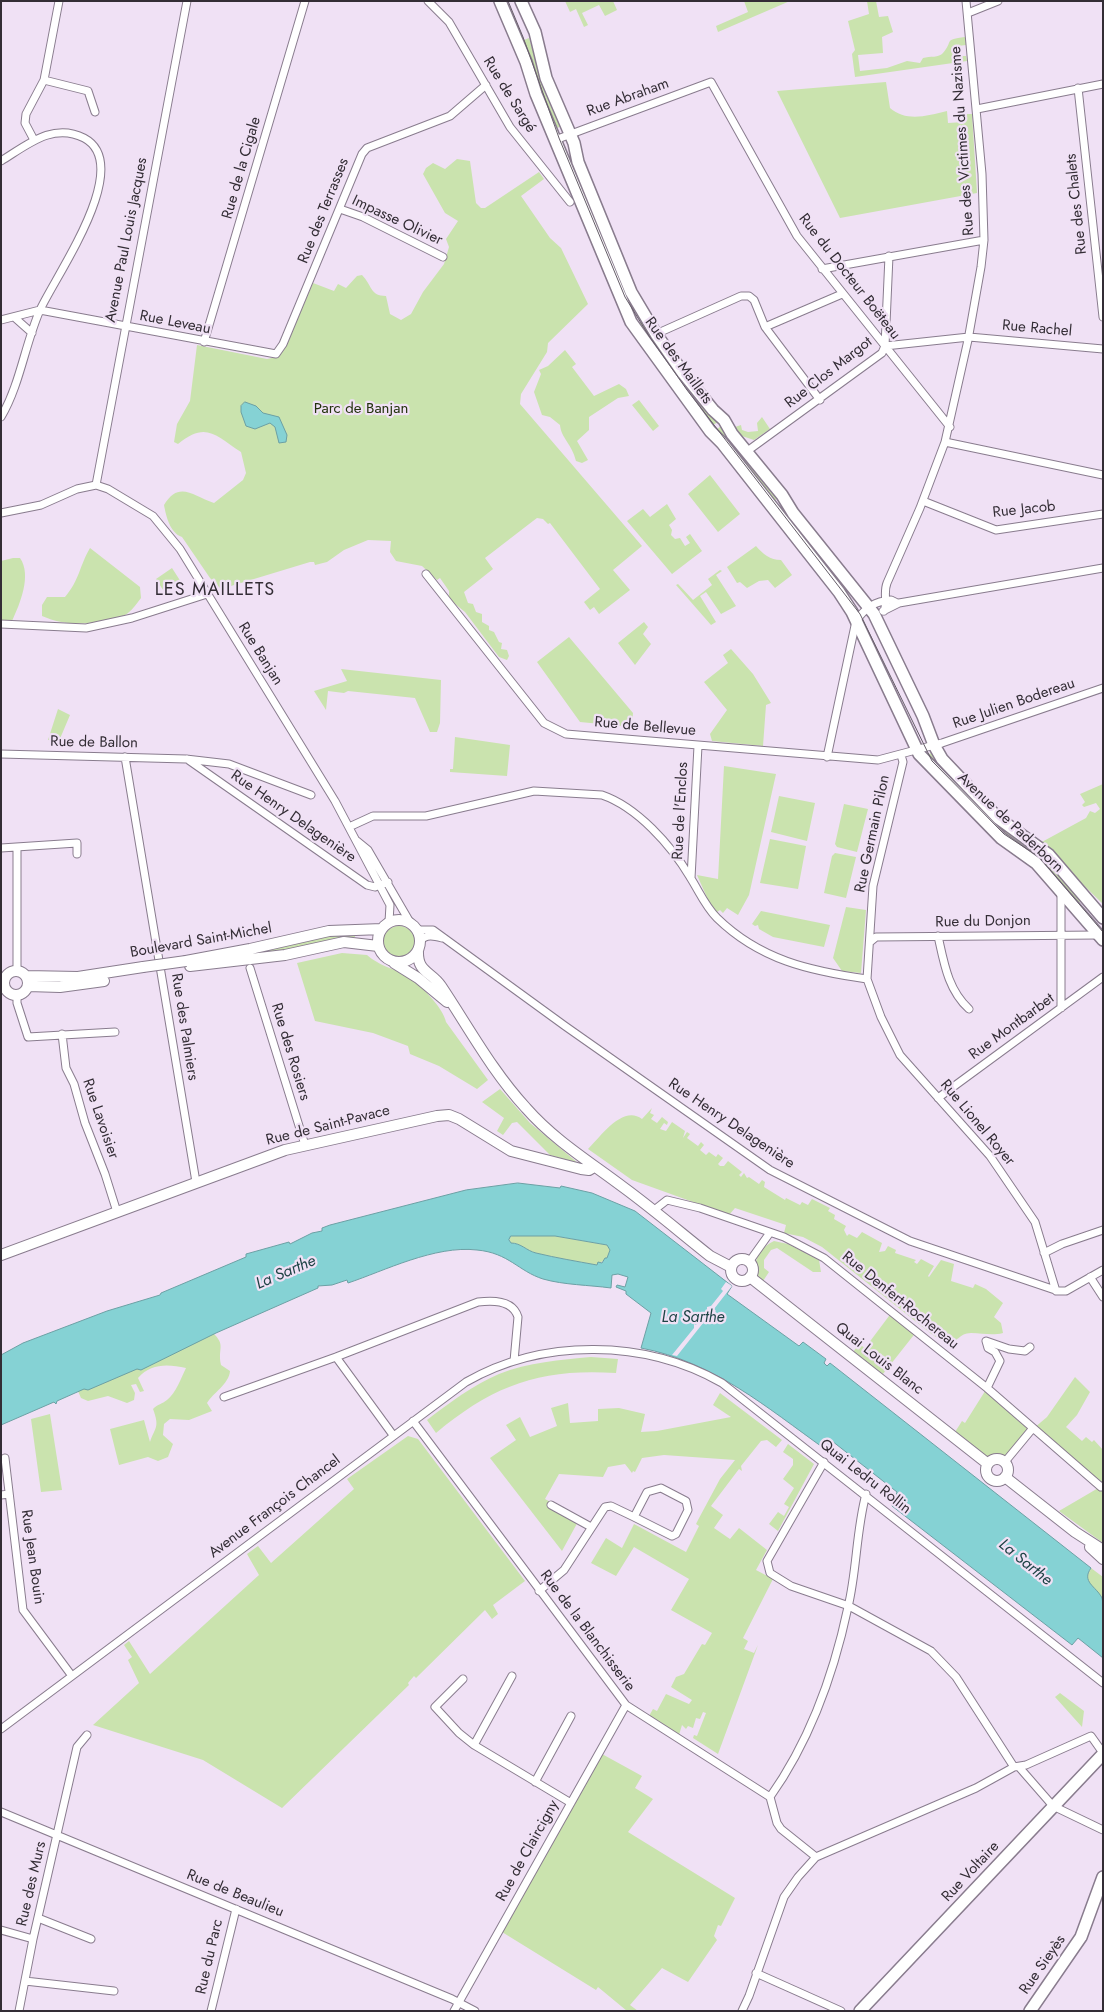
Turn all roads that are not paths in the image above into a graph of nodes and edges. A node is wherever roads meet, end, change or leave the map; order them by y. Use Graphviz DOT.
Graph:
graph roads {
  1 [pos="59,1"];
  2 [pos="187,1"];
  3 [pos="305,1"];
  4 [pos="428,1"];
  5 [pos="500,1"];
  6 [pos="521,1"];
  7 [pos="966,1"];
  8 [pos="998,1"];
  9 [pos="968,13"];
  10 [pos="44,77"];
  11 [pos="712,82"];
  12 [pos="1103,84"];
  13 [pos="486,85"];
  14 [pos="1078,88"];
  15 [pos="977,109"];
  16 [pos="95,112"];
  17 [pos="570,134"];
  18 [pos="34,140"];
  19 [pos="555,140"];
  20 [pos="1,161"];
  21 [pos="570,202"];
  22 [pos="340,209"];
  23 [pos="984,240"];
  24 [pos="890,256"];
  25 [pos="443,257"];
  26 [pos="822,269"];
  27 [pos="842,294"];
  28 [pos="40,310"];
  29 [pos="14,317"];
  30 [pos="1103,317"];
  31 [pos="1,320"];
  32 [pos="124,327"];
  33 [pos="765,327"];
  34 [pos="32,333"];
  35 [pos="656,334"];
  36 [pos="969,337"];
  37 [pos="204,342"];
  38 [pos="885,346"];
  39 [pos="1103,349"];
  40 [pos="276,354"];
  41 [pos="820,400"];
  42 [pos="1,417"];
  43 [pos="950,427"];
  44 [pos="945,442"];
  45 [pos="746,452"];
  46 [pos="1103,475"];
  47 [pos="96,485"];
  48 [pos="923,501"];
  49 [pos="1,513"];
  50 [pos="1103,514"];
  51 [pos="1103,568"];
  52 [pos="426,574"];
  53 [pos="207,594"];
  54 [pos="886,600"];
  55 [pos="897,603"];
  56 [pos="868,607"];
  57 [pos="881,615"];
  58 [pos="856,621"];
  59 [pos="1,624"];
  60 [pos="1103,688"];
  61 [pos="698,746"];
  62 [pos="934,746"];
  63 [pos="916,750"];
  64 [pos="1,754"];
  65 [pos="901,755"];
  66 [pos="125,757"];
  67 [pos="827,757"];
  68 [pos="186,759"];
  69 [pos="311,795"];
  70 [pos="349,827"];
  71 [pos="357,841"];
  72 [pos="1,848"];
  73 [pos="18,848"];
  74 [pos="77,854"];
  75 [pos="692,878"];
  76 [pos="388,882"];
  77 [pos="379,885"];
  78 [pos="1061,892"];
  79 [pos="1103,918"];
  80 [pos="385,926"];
  81 [pos="414,927"];
  82 [pos="1061,935"];
  83 [pos="938,936"];
  84 [pos="1100,937"];
  85 [pos="445,939"];
  86 [pos="870,942"];
  87 [pos="378,946"];
  88 [pos="419,946"];
  89 [pos="393,962"];
  90 [pos="186,964"];
  91 [pos="250,968"];
  92 [pos="16,977"];
  93 [pos="1103,977"];
  94 [pos="866,979"];
  95 [pos="4,988"];
  96 [pos="17,995"];
  97 [pos="453,1008"];
  98 [pos="1061,1008"];
  99 [pos="969,1009"];
  100 [pos="115,1032"];
  101 [pos="62,1034"];
  102 [pos="938,1098"];
  103 [pos="305,1145"];
  104 [pos="594,1167"];
  105 [pos="196,1182"];
  106 [pos="653,1211"];
  107 [pos="117,1212"];
  108 [pos="1103,1230"];
  109 [pos="769,1234"];
  110 [pos="1044,1253"];
  111 [pos="1,1255"];
  112 [pos="749,1262"];
  113 [pos="731,1267"];
  114 [pos="1103,1270"];
  115 [pos="750,1277"];
  116 [pos="1090,1277"];
  117 [pos="1056,1291"];
  118 [pos="1103,1297"];
  119 [pos="1030,1347"];
  120 [pos="584,1350"];
  121 [pos="336,1357"];
  122 [pos="514,1361"];
  123 [pos="987,1388"];
  124 [pos="224,1397"];
  125 [pos="412,1421"];
  126 [pos="1033,1428"];
  127 [pos="393,1435"];
  128 [pos="5,1458"];
  129 [pos="824,1462"];
  130 [pos="1004,1462"];
  131 [pos="988,1464"];
  132 [pos="1005,1477"];
  133 [pos="1102,1487"];
  134 [pos="866,1494"];
  135 [pos="5,1495"];
  136 [pos="551,1505"];
  137 [pos="634,1518"];
  138 [pos="591,1527"];
  139 [pos="1075,1532"];
  140 [pos="1103,1550"];
  141 [pos="1103,1559"];
  142 [pos="539,1591"];
  143 [pos="848,1606"];
  144 [pos="72,1676"];
  145 [pos="512,1676"];
  146 [pos="463,1679"];
  147 [pos="1103,1682"];
  148 [pos="626,1705"];
  149 [pos="571,1716"];
  150 [pos="1,1729"];
  151 [pos="87,1736"];
  152 [pos="474,1745"];
  153 [pos="1103,1754"];
  154 [pos="1016,1767"];
  155 [pos="535,1782"];
  156 [pos="770,1796"];
  157 [pos="571,1803"];
  158 [pos="1053,1806"];
  159 [pos="1,1812"];
  160 [pos="1103,1830"];
  161 [pos="57,1835"];
  162 [pos="816,1857"];
  163 [pos="1103,1877"];
  164 [pos="236,1909"];
  165 [pos="38,1918"];
  166 [pos="1,1930"];
  167 [pos="33,1939"];
  168 [pos="91,1939"];
  169 [pos="756,1973"];
  170 [pos="25,1980"];
  171 [pos="114,1991"];
  172 [pos="459,2002"];
  173 [pos="19,2011"];
  174 [pos="211,2011"];
  175 [pos="454,2011"];
  176 [pos="475,2011"];
  177 [pos="742,2011"];
  178 [pos="841,2011"];
  179 [pos="860,2011"];
  180 [pos="1030,2011"];
  1 -- 10 [label="street"];
  2 -- 32 [label="street, Avenue Paul Louis Jacques"];
  3 -- 37 [label="street, Rue de la Cigale"];
  4 -- 13 [label="street, Rue de Sargé"];
  5 -- 19 [label="main road, Rue des Maillets"];
  6 -- 17 [label="main road, Rue des Maillets"];
  7 -- 9 [label="street, Rue des Victimes du Nazisme"];
  8 -- 9 [label="street"];
  9 -- 15 [label="street, Rue des Victimes du Nazisme"];
  10 -- 16 [label="street"];
  10 -- 18 [label="street"];
  11 -- 17 [label="street, Rue Abraham"];
  11 -- 26 [label="street, Rue du Docteur Boëteau"];
  12 -- 14 [label="street"];
  13 -- 21 [label="street, Rue de Sargé"];
  13 -- 22 [label="street, Rue des Terrasses"];
  14 -- 15 [label="street"];
  14 -- 30 [label="street, Rue des Chalets"];
  15 -- 23 [label="street, Rue des Victimes du Nazisme"];
  17 -- 19 [label="street, Rue Abraham"];
  17 -- 35 [label="main road, Rue des Maillets"];
  18 -- 20 [label="street"];
  18 -- 28 [label="street"];
  19 -- 58 [label="main road, Rue des Maillets"];
  22 -- 25 [label="street, Impasse Olivier"];
  22 -- 40 [label="street, Rue des Terrasses"];
  23 -- 24 [label="street"];
  23 -- 36 [label="street, Rue des Victimes du Nazisme"];
  24 -- 26 [label="street"];
  24 -- 38 [label="street"];
  26 -- 27 [label="street, Rue du Docteur Boëteau"];
  27 -- 33 [label="street"];
  27 -- 38 [label="street, Rue du Docteur Boëteau"];
  28 -- 29 [label="street"];
  28 -- 32 [label="street, Rue Leveau"];
  28 -- 34 [label="street"];
  29 -- 31 [label="street"];
  29 -- 34 [label="street"];
  32 -- 37 [label="street, Rue Leveau"];
  32 -- 47 [label="street, Avenue Paul Louis Jacques"];
  33 -- 35 [label="street"];
  33 -- 41 [label="street"];
  34 -- 42 [label="street"];
  35 -- 45 [label="main road, Rue des Maillets"];
  36 -- 38 [label="street, Rue Clos Margot"];
  36 -- 39 [label="street, Rue Rachel"];
  36 -- 43 [label="street, Rue des Victimes du Nazisme"];
  37 -- 40 [label="street, Rue Leveau"];
  38 -- 41 [label="street, Rue Clos Margot"];
  38 -- 43 [label="street, Rue du Docteur Boëteau"];
  41 -- 45 [label="street, Rue Clos Margot"];
  43 -- 44 [label="street, Rue des Victimes du Nazisme"];
  44 -- 46 [label="street"];
  44 -- 48 [label="street, Rue des Victimes du Nazisme"];
  45 -- 56 [label="main road, Rue des Maillets"];
  47 -- 49 [label="street"];
  47 -- 53 [label="street, Rue Banjan"];
  48 -- 50 [label="street, Rue Jacob"];
  48 -- 54 [label="street, Rue des Victimes du Nazisme"];
  51 -- 55 [label="street"];
  52 -- 61 [label="street, Rue de Bellevue"];
  53 -- 59 [label="street"];
  53 -- 70 [label="street, Rue Banjan"];
  54 -- 55 [label="street"];
  54 -- 56 [label="street"];
  54 -- 57 [label="street, Rue des Victimes du Nazisme"];
  55 -- 57 [label="street"];
  56 -- 57 [label="main road, Rue des Maillets"];
  56 -- 58 [label="street"];
  57 -- 62 [label="main road, Rue des Maillets"];
  58 -- 63 [label="main road, Rue des Maillets"];
  58 -- 67 [label="street"];
  60 -- 62 [label="street, Rue Julien Bodereau"];
  61 -- 67 [label="street, Rue de Bellevue"];
  61 -- 75 [label="street, Rue de l'Enclos"];
  62 -- 63 [label="street, Rue de Bellevue"];
  62 -- 79 [label="main road, Avenue de Paderborn"];
  63 -- 65 [label="street, Rue de Bellevue"];
  63 -- 78 [label="main road, Avenue de Paderborn"];
  64 -- 66 [label="street, Rue de Ballon"];
  65 -- 67 [label="street, Rue de Bellevue"];
  65 -- 86 [label="street, Rue Germain Pilon"];
  66 -- 68 [label="street, Rue de Ballon"];
  66 -- 105 [label="street, Rue des Palmiers"];
  68 -- 69 [label="street, Rue de Ballon"];
  68 -- 77 [label="street, Rue Henry Delagenière"];
  70 -- 71 [label="street, Rue Banjan"];
  70 -- 75 [label="street"];
  71 -- 76 [label="street, Rue Banjan"];
  71 -- 77 [label="street, Rue Banjan"];
  72 -- 73 [label="street"];
  73 -- 74 [label="street"];
  73 -- 92 [label="street"];
  75 -- 94 [label="street"];
  76 -- 77 [label="street"];
  76 -- 81 [label="street, Rue Banjan"];
  77 -- 80 [label="street, Rue Banjan"];
  78 -- 82 [label="street"];
  78 -- 84 [label="main road, Avenue de Paderborn"];
  80 -- 81 [label="main road"];
  80 -- 87 [label="main road"];
  80 -- 90 [label="main road, Boulevard Saint-Michel"];
  81 -- 85 [label="street, Rue Henry Delagenière"];
  81 -- 88 [label="main road"];
  82 -- 83 [label="street, Rue du Donjon"];
  82 -- 84 [label="street, Rue du Donjon"];
  82 -- 98 [label="street"];
  83 -- 86 [label="street, Rue du Donjon"];
  83 -- 99 [label="street"];
  85 -- 88 [label="street"];
  85 -- 117 [label="street, Rue Henry Delagenière"];
  86 -- 94 [label="street, Rue Germain Pilon"];
  87 -- 89 [label="main road"];
  87 -- 90 [label="main road, Boulevard Saint-Michel"];
  88 -- 89 [label="main road"];
  88 -- 97 [label="main road"];
  89 -- 97 [label="main road"];
  90 -- 92 [label="main road, Boulevard Saint-Michel"];
  91 -- 103 [label="street, Rue des Rosiers"];
  92 -- 95 [label="main road"];
  92 -- 96 [label="main road"];
  93 -- 98 [label="street, Rue Montbarbet"];
  94 -- 102 [label="street, Rue Lionel Royer"];
  95 -- 96 [label="main road"];
  96 -- 101 [label="street"];
  97 -- 104 [label="main road, Quai Louis Blanc"];
  98 -- 102 [label="street, Rue Montbarbet"];
  100 -- 101 [label="street"];
  101 -- 107 [label="street, Rue Lavoisier"];
  102 -- 110 [label="street, Rue Lionel Royer"];
  103 -- 104 [label="main road, Rue de Saint-Pavace"];
  103 -- 105 [label="main road, Rue de Saint-Pavace"];
  104 -- 106 [label="main road, Quai Louis Blanc"];
  105 -- 107 [label="main road, Rue de Saint-Pavace"];
  106 -- 109 [label="street, Rue Denfert-Rochereau"];
  106 -- 113 [label="main road, Quai Louis Blanc"];
  107 -- 111 [label="main road, Rue de Saint-Pavace"];
  108 -- 110 [label="street"];
  109 -- 112 [label="street"];
  109 -- 123 [label="street, Rue Denfert-Rochereau"];
  110 -- 117 [label="street, Rue Lionel Royer"];
  112 -- 113 [label="main road"];
  112 -- 115 [label="main road"];
  113 -- 115 [label="main road, Quai Louis Blanc"];
  114 -- 116 [label="street"];
  115 -- 131 [label="main road, Quai Louis Blanc"];
  116 -- 117 [label="street"];
  116 -- 118 [label="street"];
  119 -- 123 [label="street"];
  120 -- 122 [label="street, Avenue François Chancel"];
  120 -- 129 [label="street, Quai Ledru Rollin"];
  121 -- 122 [label="street"];
  121 -- 124 [label="street"];
  121 -- 127 [label="street"];
  122 -- 125 [label="street, Avenue François Chancel"];
  123 -- 126 [label="street, Rue Denfert-Rochereau"];
  125 -- 127 [label="street, Avenue François Chancel"];
  125 -- 142 [label="street, Rue de la Blanchisserie"];
  126 -- 130 [label="street"];
  126 -- 133 [label="street, Rue Denfert-Rochereau"];
  127 -- 144 [label="street, Avenue François Chancel"];
  128 -- 135 [label="street, Rue Jean Bouin"];
  129 -- 134 [label="street, Quai Ledru Rollin"];
  129 -- 143 [label="street"];
  130 -- 131 [label="main road"];
  130 -- 132 [label="main road"];
  131 -- 132 [label="main road, Quai Louis Blanc"];
  132 -- 139 [label="main road, Quai Louis Blanc"];
  134 -- 143 [label="street"];
  134 -- 147 [label="street, Quai Ledru Rollin"];
  135 -- 144 [label="street, Rue Jean Bouin"];
  136 -- 138 [label="street"];
  137 -- 137 [label="street"];
  137 -- 138 [label="street"];
  138 -- 142 [label="street"];
  139 -- 140 [label="main road, Quai Louis Blanc"];
  139 -- 141 [label="main road, Quai Louis Blanc"];
  142 -- 148 [label="street, Rue de la Blanchisserie"];
  143 -- 154 [label="street"];
  143 -- 156 [label="street"];
  144 -- 150 [label="street, Avenue François Chancel"];
  145 -- 152 [label="street"];
  146 -- 152 [label="street"];
  148 -- 156 [label="street, Rue de la Blanchisserie"];
  148 -- 157 [label="street, Rue de Claircigny"];
  149 -- 155 [label="street"];
  151 -- 161 [label="street, Rue des Murs"];
  152 -- 155 [label="street"];
  153 -- 154 [label="street"];
  153 -- 158 [label="main road, Rue Voltaire"];
  154 -- 158 [label="street"];
  154 -- 162 [label="street"];
  155 -- 157 [label="street"];
  156 -- 162 [label="street"];
  157 -- 172 [label="street, Rue de Claircigny"];
  158 -- 160 [label="street"];
  158 -- 179 [label="main road, Rue Voltaire"];
  159 -- 161 [label="street, Rue de Beaulieu"];
  161 -- 164 [label="street, Rue de Beaulieu"];
  161 -- 165 [label="street, Rue des Murs"];
  162 -- 169 [label="street"];
  163 -- 180 [label="main road, Rue Sieyès"];
  164 -- 172 [label="street, Rue de Beaulieu"];
  164 -- 174 [label="street, Rue du Parc"];
  165 -- 167 [label="street, Rue des Murs"];
  165 -- 168 [label="street"];
  166 -- 167 [label="street"];
  167 -- 170 [label="street, Rue des Murs"];
  169 -- 177 [label="street"];
  169 -- 178 [label="street"];
  170 -- 171 [label="street"];
  170 -- 173 [label="street, Rue des Murs"];
  172 -- 175 [label="street, Rue de Claircigny"];
  172 -- 176 [label="street, Rue de Beaulieu"];
}
